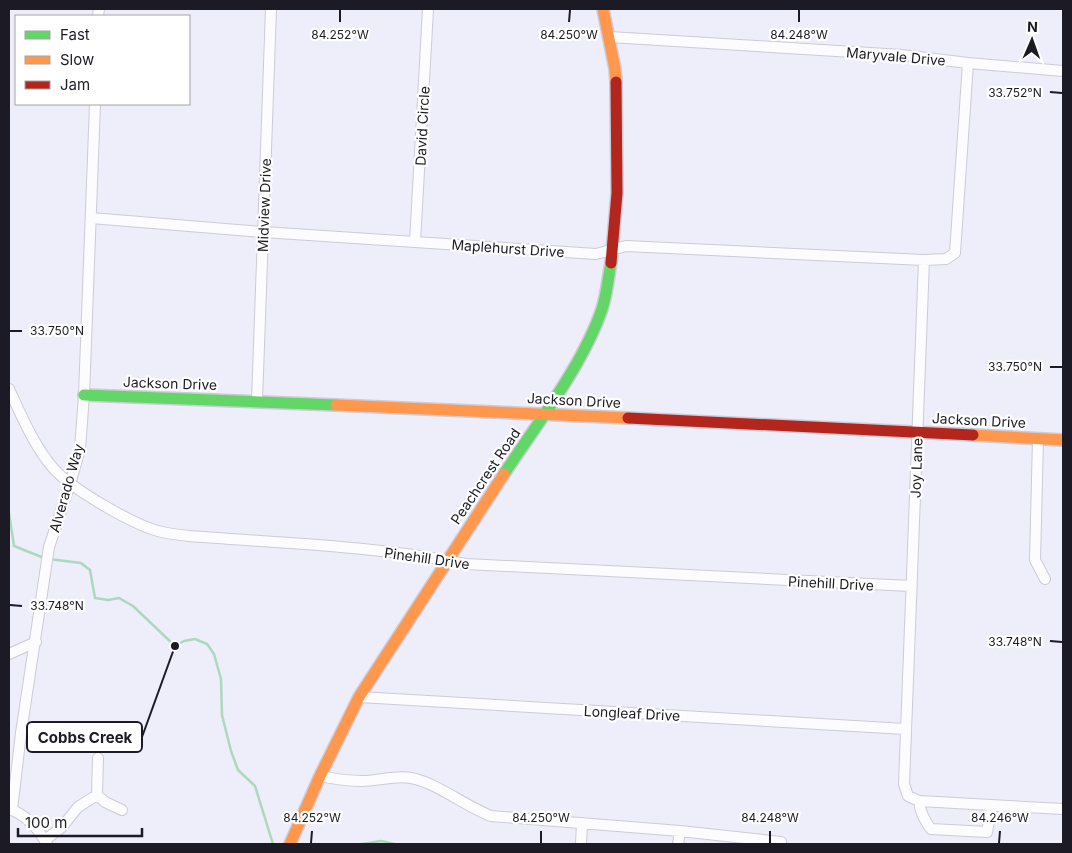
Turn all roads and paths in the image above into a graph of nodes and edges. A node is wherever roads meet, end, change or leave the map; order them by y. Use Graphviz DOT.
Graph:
graph roads {
  1 [pos="271,9"];
  2 [pos="428,9"];
  3 [pos="603,9"];
  4 [pos="610,37"];
  5 [pos="968,63"];
  6 [pos="1063,71"];
  7 [pos="95,105"];
  8 [pos="91,218"];
  9 [pos="263,232"];
  10 [pos="415,242"];
  11 [pos="613,250"];
  12 [pos="924,260"];
  13 [pos="9,389"];
  14 [pos="84,394"];
  15 [pos="257,401"];
  16 [pos="545,414"];
  17 [pos="918,432"];
  18 [pos="1038,439"];
  19 [pos="1063,440"];
  20 [pos="70,484"];
  21 [pos="446,560"];
  22 [pos="1045,578"];
  23 [pos="911,586"];
  24 [pos="36,642"];
  25 [pos="9,654"];
  26 [pos="359,698"];
  27 [pos="906,729"];
  28 [pos="98,758"];
  29 [pos="320,776"];
  30 [pos="97,795"];
  31 [pos="920,801"];
  32 [pos="992,805"];
  33 [pos="10,809"];
  34 [pos="1063,809"];
  35 [pos="122,810"];
  36 [pos="582,823"];
  37 [pos="680,831"];
  38 [pos="46,842"];
  39 [pos="781,842"];
  40 [pos="290,844"];
  41 [pos="581,844"];
  42 [pos="678,844"];
  1 -- 9 [label="street, Midview Drive"];
  2 -- 10 [label="street, David Circle"];
  3 -- 4 [label="street, Peachcrest Road"];
  4 -- 5 [label="street, Maryvale Drive"];
  4 -- 11 [label="street, Peachcrest Road"];
  5 -- 6 [label="street, Maryvale Drive"];
  5 -- 12 [label="street"];
  7 -- 8 [label="street, Alverado Way"];
  8 -- 9 [label="street, Maplehurst Drive"];
  8 -- 14 [label="street, Alverado Way"];
  9 -- 10 [label="street, Maplehurst Drive"];
  9 -- 15 [label="street, Midview Drive"];
  10 -- 11 [label="street, Maplehurst Drive"];
  11 -- 12 [label="street, Maplehurst Drive"];
  11 -- 16 [label="street, Peachcrest Road"];
  12 -- 17 [label="street, Joy Lane"];
  13 -- 20 [label="street, Pinehill Drive"];
  14 -- 15 [label="street, Jackson Drive"];
  14 -- 20 [label="street, Alverado Way"];
  15 -- 16 [label="street, Jackson Drive"];
  16 -- 17 [label="street, Jackson Drive"];
  16 -- 21 [label="street, Peachcrest Road"];
  17 -- 18 [label="street, Jackson Drive"];
  17 -- 23 [label="street, Joy Lane"];
  18 -- 19 [label="street, Jackson Drive"];
  18 -- 22 [label="street"];
  20 -- 21 [label="street, Pinehill Drive"];
  20 -- 24 [label="street, Alverado Way"];
  21 -- 23 [label="street, Pinehill Drive"];
  21 -- 26 [label="street, Peachcrest Road"];
  23 -- 27 [label="street, Joy Lane"];
  24 -- 25 [label="street"];
  24 -- 33 [label="street, Alverado Way"];
  26 -- 27 [label="street, Longleaf Drive"];
  26 -- 29 [label="street, Peachcrest Road"];
  27 -- 31 [label="street, Joy Lane"];
  28 -- 30 [label="street"];
  29 -- 36 [label="street"];
  29 -- 40 [label="street, Peachcrest Road"];
  30 -- 35 [label="street"];
  30 -- 38 [label="street"];
  31 -- 32 [label="street"];
  31 -- 32 [label="street"];
  32 -- 34 [label="street"];
  33 -- 38 [label="street"];
  36 -- 37 [label="street"];
  36 -- 41 [label="street"];
  37 -- 39 [label="street"];
  37 -- 42 [label="street"];
}
